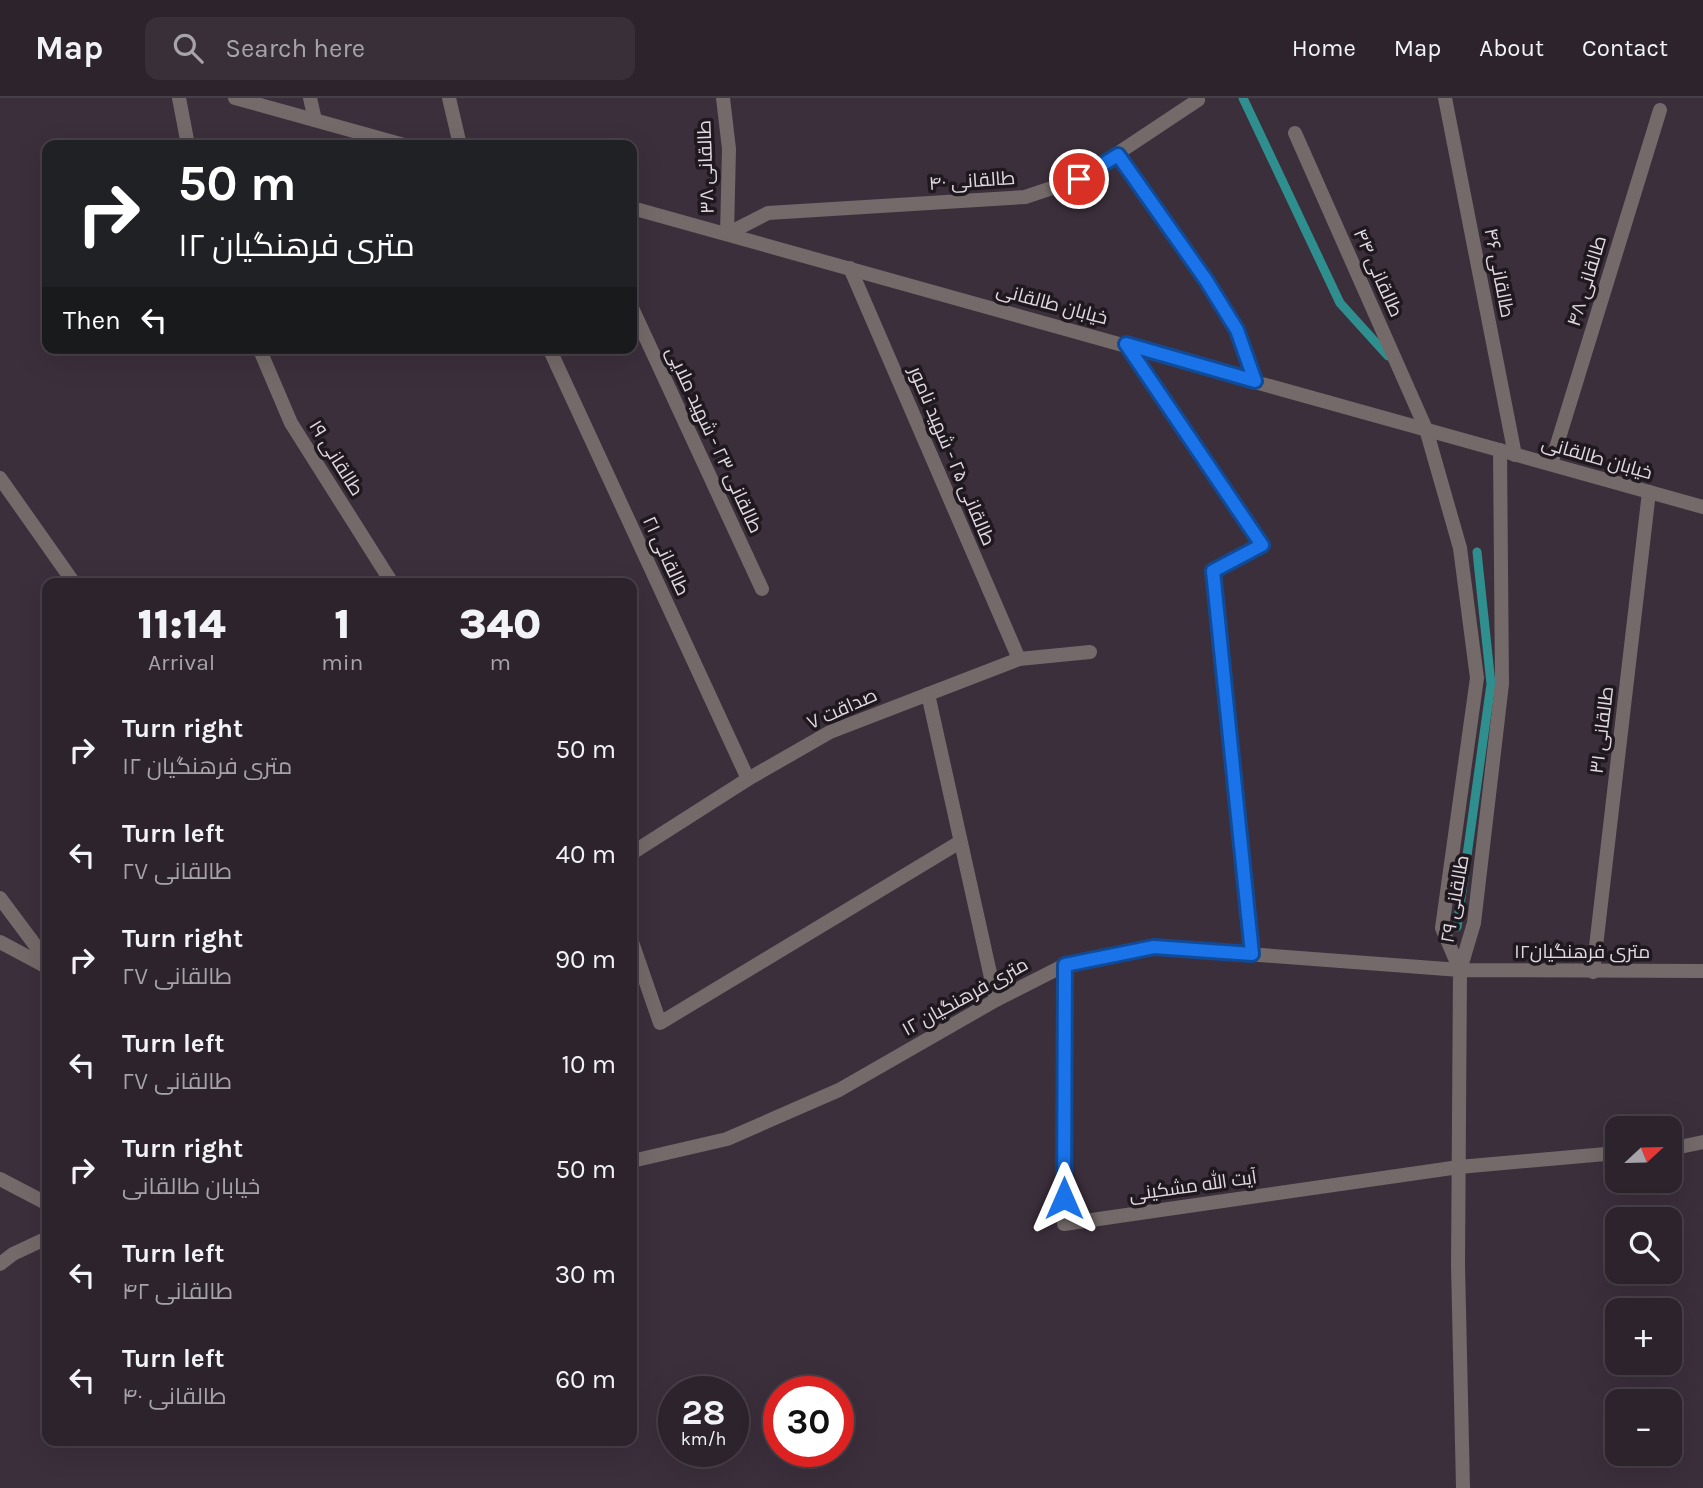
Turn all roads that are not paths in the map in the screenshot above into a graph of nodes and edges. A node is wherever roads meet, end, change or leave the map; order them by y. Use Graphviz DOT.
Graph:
graph roads {
  1 [pos="179,98"];
  2 [pos="235,98"];
  3 [pos="310,98"];
  4 [pos="449,98"];
  5 [pos="723,98"];
  6 [pos="1445,98"];
  7 [pos="1198,100"];
  8 [pos="1660,110"];
  9 [pos="315,120"];
  10 [pos="1295,133"];
  11 [pos="187,140"];
  12 [pos="386,140"];
  13 [pos="459,140"];
  14 [pos="1118,155"];
  15 [pos="637,209"];
  16 [pos="727,234"];
  17 [pos="850,268"];
  18 [pos="637,318"];
  19 [pos="1126,344"];
  20 [pos="262,354"];
  21 [pos="552,354"];
  22 [pos="1255,381"];
  23 [pos="1426,429"];
  24 [pos="1500,450"];
  25 [pos="1515,455"];
  26 [pos="1550,464"];
  27 [pos="0,478"];
  28 [pos="1649,492"];
  29 [pos="1703,507"];
  30 [pos="70,578"];
  31 [pos="389,578"];
  32 [pos="762,589"];
  33 [pos="1090,652"];
  34 [pos="1019,659"];
  35 [pos="928,694"];
  36 [pos="748,779"];
  37 [pos="961,842"];
  38 [pos="637,850"];
  39 [pos="0,898"];
  40 [pos="0,942"];
  41 [pos="42,954"];
  42 [pos="1252,954"];
  43 [pos="637,956"];
  44 [pos="42,964"];
  45 [pos="1065,965"];
  46 [pos="1460,970"];
  47 [pos="1703,971"];
  48 [pos="1593,972"];
  49 [pos="996,1000"];
  50 [pos="1703,1142"];
  51 [pos="1682,1146"];
  52 [pos="1605,1154"];
  53 [pos="637,1160"];
  54 [pos="1459,1167"];
  55 [pos="0,1180"];
  56 [pos="42,1201"];
  57 [pos="42,1240"];
  58 [pos="0,1264"];
  59 [pos="1463,1488"];
  1 -- 11 [label="street"];
  2 -- 9 [label="street"];
  3 -- 9 [label="street"];
  4 -- 13 [label="street"];
  5 -- 16 [label="street, طالقانی ۳۸"];
  6 -- 25 [label="street, طالقانی ۴۶"];
  7 -- 14 [label="street, طالقانی ۴۰"];
  8 -- 26 [label="street, طالقانی ۴۸"];
  9 -- 12 [label="street"];
  10 -- 23 [label="street, طالقانی ۴۴"];
  14 -- 16 [label="street, طالقانی ۴۰"];
  14 -- 22 [label="street"];
  15 -- 16 [label="street, خیابان طالقانی"];
  16 -- 17 [label="street, خیابان طالقانی"];
  17 -- 19 [label="street, خیابان طالقانی"];
  17 -- 34 [label="street, طالقانی ۲۵ - شهید نامور"];
  18 -- 32 [label="street, طالقانی ۲۳ - شهید ملایی"];
  19 -- 22 [label="street, خیابان طالقانی"];
  19 -- 42 [label="street"];
  20 -- 31 [label="street, طالقانی ۱۹"];
  21 -- 36 [label="street, طالقانی ۲۱"];
  22 -- 23 [label="street, خیابان طالقانی"];
  23 -- 24 [label="street, خیابان طالقانی"];
  23 -- 46 [label="street, طالقانی ۲۹"];
  24 -- 25 [label="street, خیابان طالقانی"];
  24 -- 46 [label="street, طالقانی ۲۹"];
  25 -- 26 [label="street, خیابان طالقانی"];
  26 -- 28 [label="street, خیابان طالقانی"];
  27 -- 30 [label="street"];
  28 -- 29 [label="street, خیابان طالقانی"];
  28 -- 48 [label="street, طالقانی ۳۱"];
  33 -- 34 [label="street, صداقت ۷"];
  34 -- 35 [label="street, صداقت ۷"];
  35 -- 36 [label="street, صداقت ۷"];
  35 -- 37 [label="street"];
  36 -- 38 [label="street, صداقت ۷"];
  37 -- 43 [label="street"];
  37 -- 49 [label="street"];
  39 -- 41 [label="street"];
  40 -- 44 [label="street"];
  42 -- 45 [label="street, ۱۲ متری فرهنگیان"];
  42 -- 46 [label="street, ۱۲ متری فرهنگیان"];
  45 -- 49 [label="street, ۱۲ متری فرهنگیان"];
  45 -- 54 [label="street, آیت الله مشکینی"];
  46 -- 48 [label="street, ۱۲متری فرهنگیان"];
  46 -- 54 [label="street"];
  47 -- 48 [label="street, ۱۲متری فرهنگیان"];
  49 -- 53 [label="street, ۱۲ متری فرهنگیان"];
  50 -- 51 [label="street"];
  52 -- 54 [label="street"];
  54 -- 59 [label="street"];
  55 -- 56 [label="street"];
  57 -- 58 [label="street"];
}
